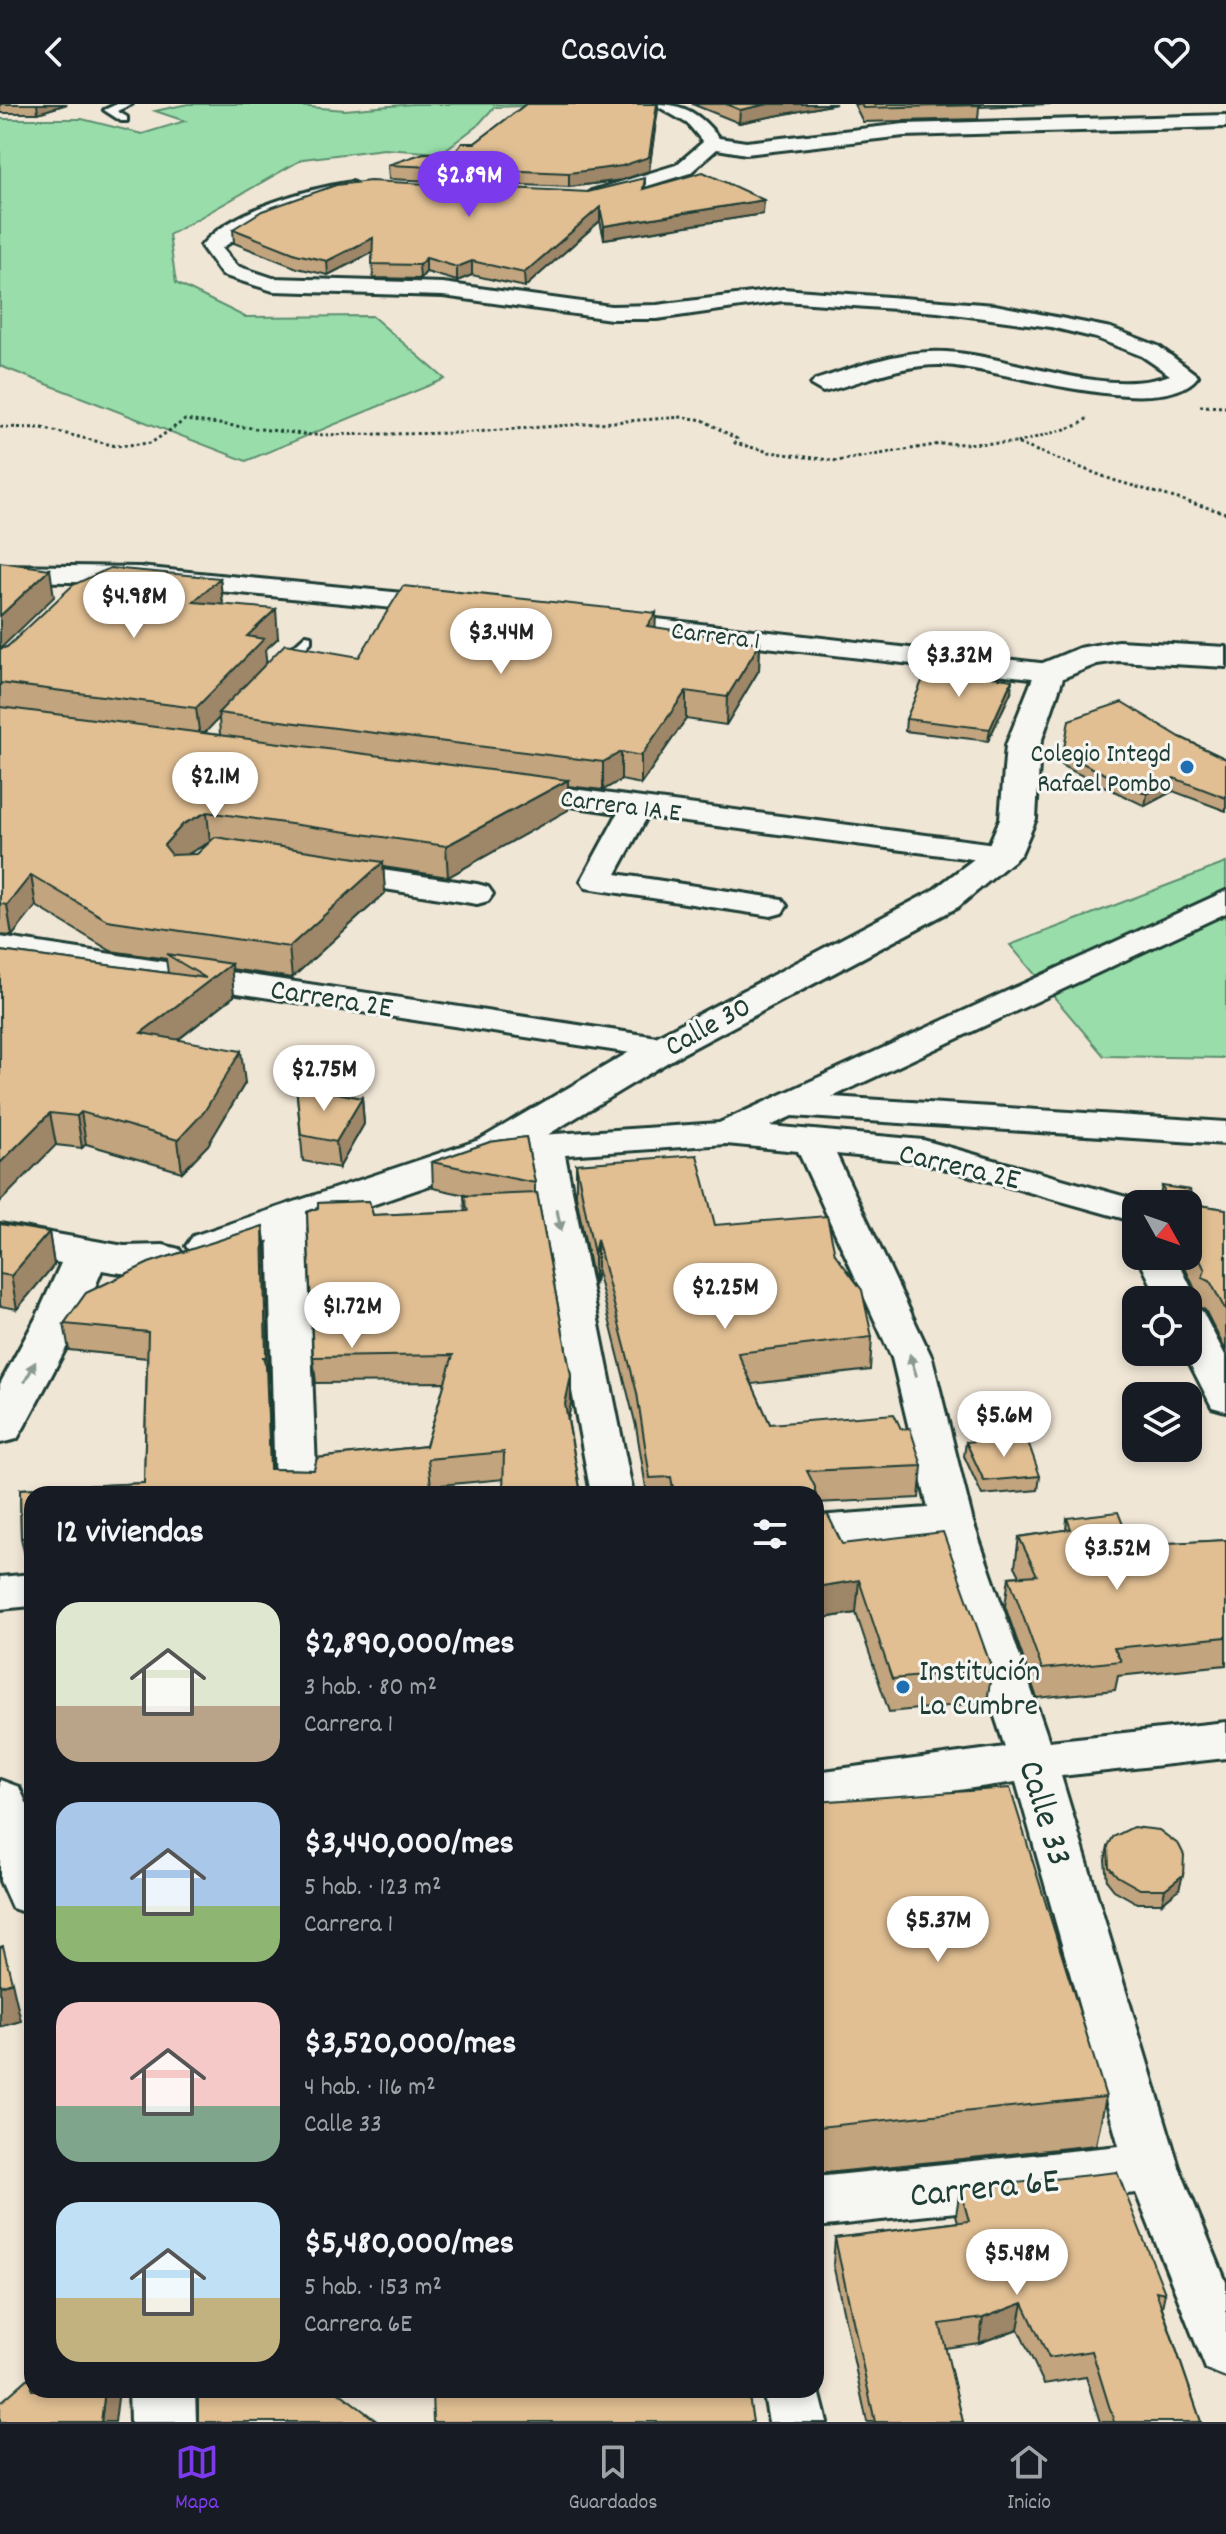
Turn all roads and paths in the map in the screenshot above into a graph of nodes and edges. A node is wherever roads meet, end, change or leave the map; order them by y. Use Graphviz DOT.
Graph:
graph roads {
  1 [pos="127,104"];
  2 [pos="663,104"];
  3 [pos="124,119"];
  4 [pos="1226,121"];
  5 [pos="713,143"];
  6 [pos="746,148"];
  7 [pos="683,169"];
  8 [pos="377,188"];
  9 [pos="576,196"];
  10 [pos="823,385"];
  11 [pos="0,427"];
  12 [pos="1226,513"];
  13 [pos="0,573"];
  14 [pos="139,575"];
  15 [pos="80,599"];
  16 [pos="470,608"];
  17 [pos="581,619"];
  18 [pos="306,639"];
  19 [pos="1226,657"];
  20 [pos="274,672"];
  21 [pos="1049,672"];
  22 [pos="496,788"];
  23 [pos="637,806"];
  24 [pos="1003,854"];
  25 [pos="304,868"];
  26 [pos="477,894"];
  27 [pos="1226,901"];
  28 [pos="771,906"];
  29 [pos="0,947"];
  30 [pos="664,1048"];
  31 [pos="784,1106"];
  32 [pos="726,1133"];
  33 [pos="1226,1133"];
  34 [pos="805,1142"];
  35 [pos="545,1144"];
  36 [pos="494,1149"];
  37 [pos="1122,1206"];
  38 [pos="287,1219"];
  39 [pos="0,1238"];
  40 [pos="86,1255"];
  41 [pos="163,1259"];
  42 [pos="60,1316"];
  43 [pos="1202,1348"];
  44 [pos="1226,1397"];
  45 [pos="0,1427"];
  46 [pos="296,1486"];
  47 [pos="610,1486"];
  48 [pos="952,1522"];
  49 [pos="824,1530"];
  50 [pos="24,1591"];
  51 [pos="0,1593"];
  52 [pos="1226,1740"];
  53 [pos="1033,1761"];
  54 [pos="824,1790"];
  55 [pos="0,1802"];
  56 [pos="24,1869"];
  57 [pos="1152,2167"];
  58 [pos="824,2201"];
  59 [pos="1208,2266"];
  60 [pos="1226,2350"];
  61 [pos="162,2398"];
  62 [pos="794,2398"];
  63 [pos="163,2422"];
  64 [pos="798,2422"];
  1 -- 3 [label="lane"];
  2 -- 5 [label="street"];
  4 -- 6 [label="street"];
  5 -- 6 [label="street"];
  5 -- 7 [label="street"];
  6 -- 7 [label="street"];
  7 -- 9 [label="street"];
  8 -- 10 [label="street"];
  11 -- 12 [label="path"];
  13 -- 14 [label="street"];
  14 -- 15 [label="street"];
  14 -- 16 [label="street"];
  17 -- 21 [label="street, Carrera 1"];
  18 -- 20 [label="lane"];
  19 -- 21 [label="street"];
  21 -- 24 [label="street, Calle 30"];
  22 -- 23 [label="street, Carrera 1A E"];
  23 -- 24 [label="street, Carrera 1A E"];
  23 -- 28 [label="street"];
  24 -- 30 [label="street, Calle 30"];
  25 -- 26 [label="street"];
  27 -- 31 [label="street"];
  29 -- 30 [label="street, Carrera 2E"];
  30 -- 36 [label="street, Calle 30"];
  31 -- 32 [label="street"];
  31 -- 33 [label="street"];
  31 -- 34 [label="street, Calle 33"];
  32 -- 34 [label="street, Carrera 2E"];
  32 -- 35 [label="street, Carrera 2E"];
  34 -- 37 [label="street, Carrera 2E"];
  48 -- 34 [label="street, Calle 33, one-way"];
  35 -- 36 [label="street, Carrera 2E"];
  35 -- 47 [label="street, one-way"];
  36 -- 38 [label="street, Calle 30"];
  38 -- 41 [label="street, Calle 30"];
  38 -- 46 [label="street"];
  39 -- 40 [label="street"];
  40 -- 41 [label="street"];
  40 -- 42 [label="street"];
  41 -- 42 [label="street, Calle 30"];
  45 -- 42 [label="street, one-way"];
  43 -- 44 [label="street"];
  48 -- 49 [label="street"];
  48 -- 53 [label="street, Calle 33"];
  50 -- 51 [label="street"];
  52 -- 53 [label="street"];
  53 -- 54 [label="street"];
  53 -- 57 [label="street, Calle 33"];
  55 -- 56 [label="street"];
  57 -- 58 [label="street, Carrera 6E"];
  57 -- 59 [label="street, Calle 33"];
  59 -- 60 [label="street, Calle 33"];
  61 -- 63 [label="street"];
  62 -- 64 [label="street"];
}
